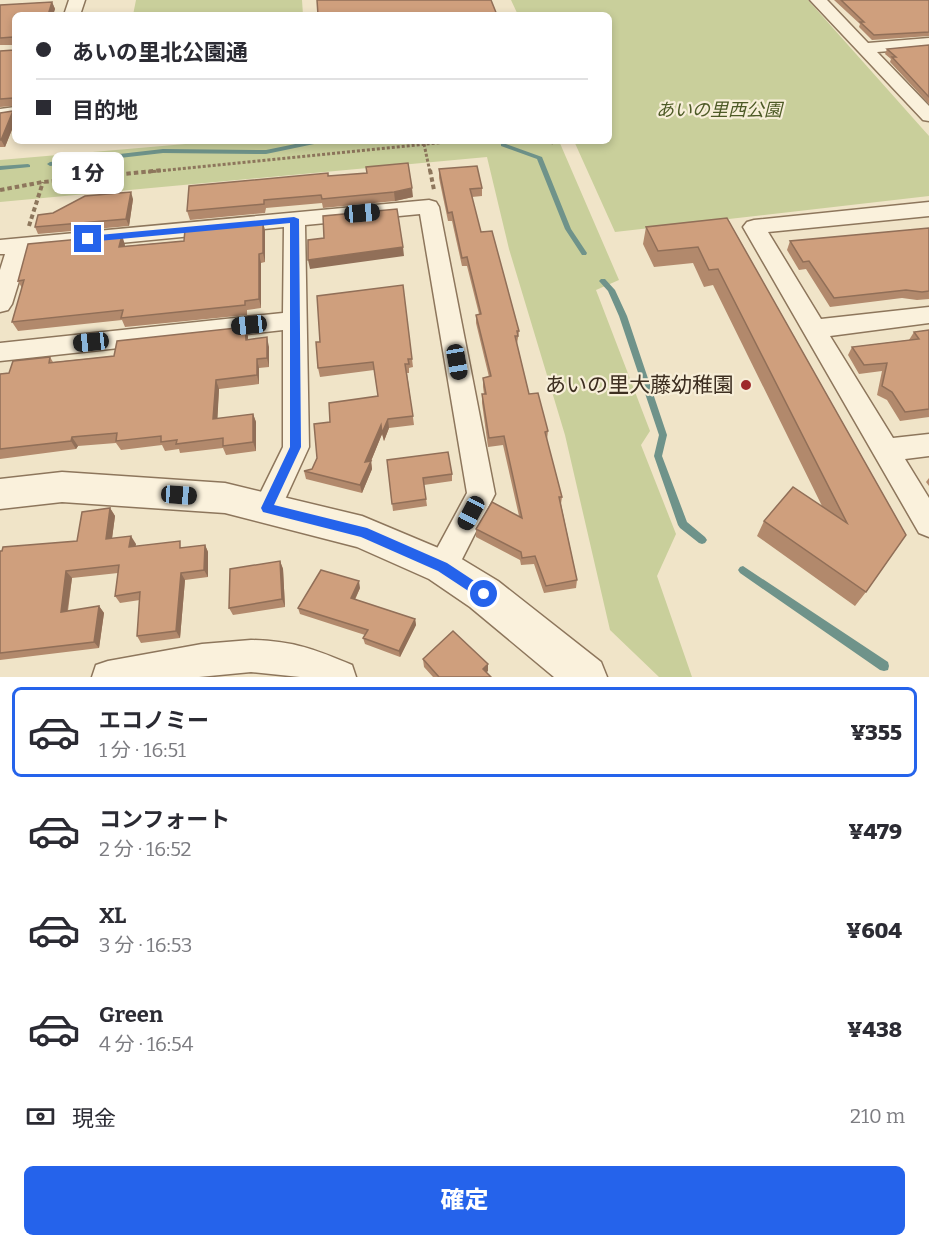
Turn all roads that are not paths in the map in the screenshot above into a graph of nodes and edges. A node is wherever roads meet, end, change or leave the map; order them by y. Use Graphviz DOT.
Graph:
graph roads {
  1 [pos="818,0"];
  2 [pos="929,43"];
  3 [pos="864,48"];
  4 [pos="928,114"];
  5 [pos="929,209"];
  6 [pos="294,219"];
  7 [pos="15,242"];
  8 [pos="0,304"];
  9 [pos="929,315"];
  10 [pos="295,320"];
  11 [pos="814,328"];
  12 [pos="0,352"];
  13 [pos="929,444"];
  14 [pos="885,450"];
  15 [pos="0,494"];
  16 [pos="267,508"];
  17 [pos="929,524"];
  18 [pos="442,567"];
  19 [pos="108,677"];
  20 [pos="339,677"];
  21 [pos="586,677"];
  1 -- 3 [label="street"];
  2 -- 3 [label="street"];
  3 -- 4 [label="street"];
  5 -- 11 [label="street"];
  6 -- 7 [label="street"];
  6 -- 10 [label="street"];
  6 -- 18 [label="street"];
  7 -- 8 [label="street"];
  9 -- 11 [label="street"];
  10 -- 12 [label="street"];
  10 -- 16 [label="street"];
  11 -- 14 [label="street"];
  13 -- 14 [label="street"];
  14 -- 17 [label="street"];
  15 -- 16 [label="street"];
  16 -- 18 [label="street"];
  18 -- 21 [label="street"];
  19 -- 20 [label="street"];
}
